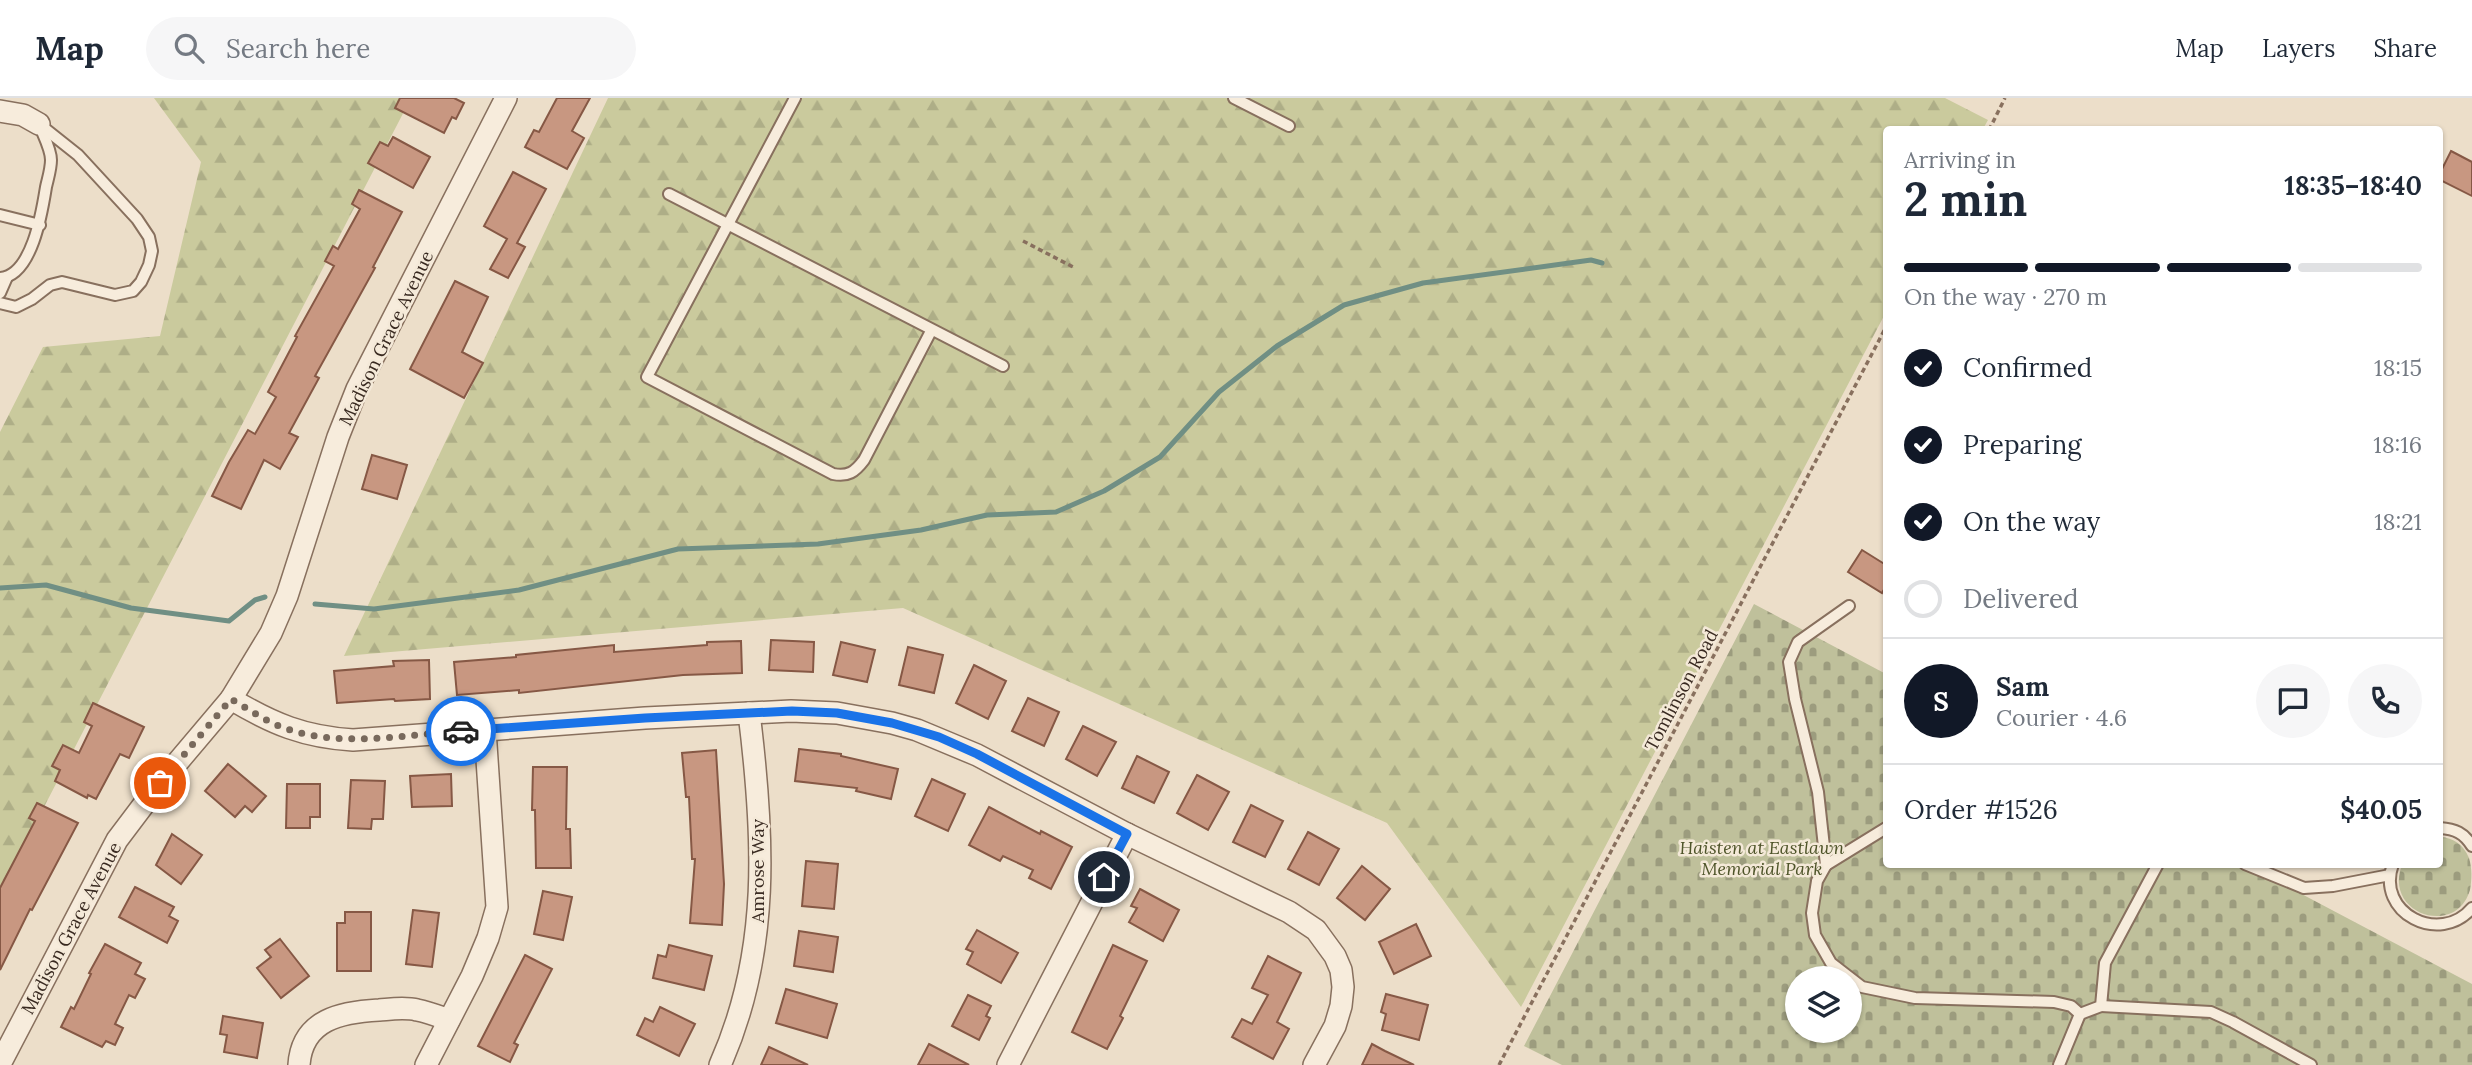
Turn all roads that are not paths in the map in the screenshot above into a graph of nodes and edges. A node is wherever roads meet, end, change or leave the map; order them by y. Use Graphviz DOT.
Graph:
graph roads {
  1 [pos="506,98"];
  2 [pos="795,98"];
  3 [pos="1234,98"];
  4 [pos="0,111"];
  5 [pos="39,124"];
  6 [pos="1289,126"];
  7 [pos="668,194"];
  8 [pos="0,215"];
  9 [pos="40,225"];
  10 [pos="728,225"];
  11 [pos="4,277"];
  12 [pos="0,292"];
  13 [pos="0,303"];
  14 [pos="931,331"];
  15 [pos="1003,366"];
  16 [pos="1849,606"];
  17 [pos="231,699"];
  18 [pos="749,713"];
  19 [pos="485,730"];
  20 [pos="2472,823"];
  21 [pos="2443,828"];
  22 [pos="1883,830"];
  23 [pos="1127,834"];
  24 [pos="2465,836"];
  25 [pos="2472,846"];
  26 [pos="1826,865"];
  27 [pos="2156,868"];
  28 [pos="2255,868"];
  29 [pos="2392,870"];
  30 [pos="2472,908"];
  31 [pos="2101,1006"];
  32 [pos="2080,1014"];
  33 [pos="449,1020"];
  34 [pos="0,1065"];
  35 [pos="299,1065"];
  36 [pos="426,1065"];
  37 [pos="719,1065"];
  38 [pos="1008,1065"];
  39 [pos="1314,1065"];
  40 [pos="2059,1065"];
  41 [pos="2311,1065"];
  1 -- 17 [label="street, Madison Grace Avenue"];
  2 -- 10 [label="lane"];
  3 -- 6 [label="lane"];
  4 -- 5 [label="street"];
  5 -- 9 [label="lane"];
  5 -- 13 [label="lane"];
  7 -- 10 [label="lane"];
  8 -- 9 [label="lane"];
  9 -- 11 [label="lane"];
  10 -- 14 [label="lane"];
  10 -- 14 [label="lane"];
  11 -- 12 [label="lane"];
  14 -- 15 [label="lane"];
  16 -- 26 [label="lane"];
  17 -- 19 [label="street"];
  17 -- 34 [label="street, Madison Grace Avenue"];
  18 -- 19 [label="street"];
  18 -- 23 [label="street"];
  18 -- 37 [label="street, Amrose Way"];
  19 -- 33 [label="street"];
  20 -- 24 [label="lane"];
  21 -- 24 [label="lane"];
  22 -- 26 [label="lane"];
  23 -- 38 [label="street"];
  23 -- 39 [label="street"];
  24 -- 25 [label="lane"];
  26 -- 32 [label="lane"];
  27 -- 31 [label="lane"];
  28 -- 29 [label="lane"];
  29 -- 30 [label="lane"];
  31 -- 32 [label="lane"];
  31 -- 41 [label="lane"];
  32 -- 40 [label="lane"];
  33 -- 35 [label="street"];
  33 -- 36 [label="street"];
}
